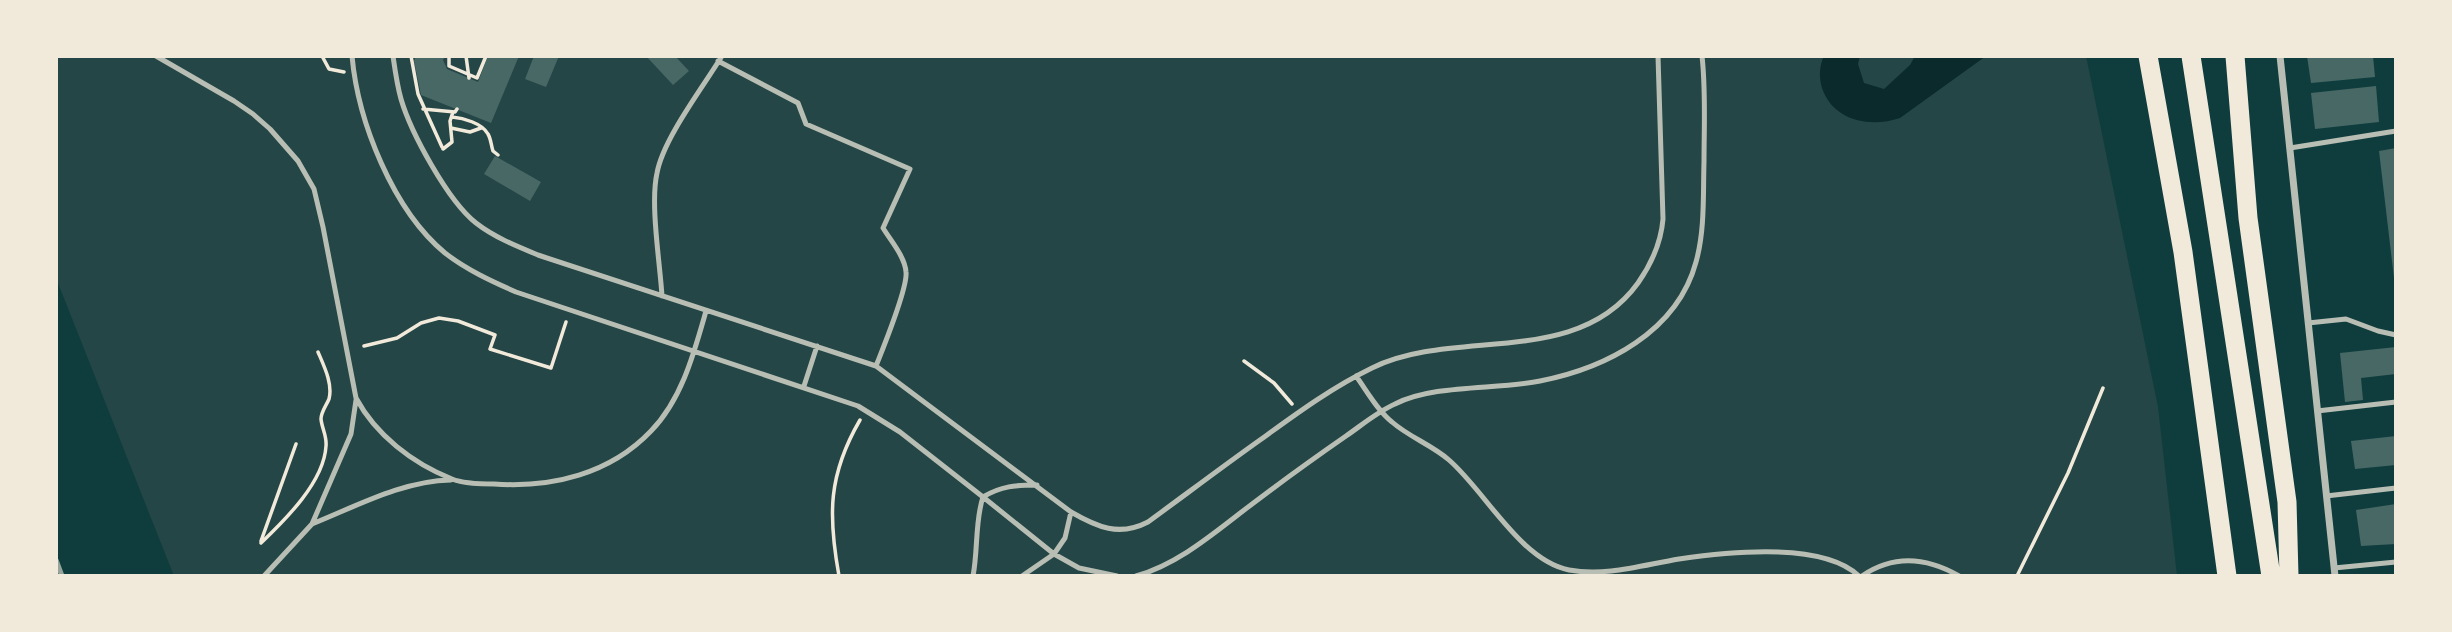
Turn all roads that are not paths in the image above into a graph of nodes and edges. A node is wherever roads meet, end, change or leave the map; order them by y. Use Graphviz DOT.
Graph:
graph roads {
  1 [pos="156,56"];
  2 [pos="352,56"];
  3 [pos="393,56"];
  4 [pos="1658,56"];
  5 [pos="1702,56"];
  6 [pos="2192,56"];
  7 [pos="2235,56"];
  8 [pos="2280,56"];
  9 [pos="720,59"];
  10 [pos="2148,59"];
  11 [pos="2396,131"];
  12 [pos="2290,148"];
  13 [pos="662,296"];
  14 [pos="706,311"];
  15 [pos="2308,323"];
  16 [pos="2396,335"];
  17 [pos="817,346"];
  18 [pos="694,351"];
  19 [pos="876,366"];
  20 [pos="1356,376"];
  21 [pos="804,386"];
  22 [pos="356,398"];
  23 [pos="2396,402"];
  24 [pos="2317,411"];
  25 [pos="1382,412"];
  26 [pos="454,480"];
  27 [pos="1037,485"];
  28 [pos="2396,488"];
  29 [pos="2326,496"];
  30 [pos="983,497"];
  31 [pos="1071,512"];
  32 [pos="312,524"];
  33 [pos="1054,554"];
  34 [pos="2396,562"];
  35 [pos="2335,572"];
  36 [pos="264,576"];
  37 [pos="973,576"];
  38 [pos="1023,576"];
  39 [pos="1117,576"];
  40 [pos="1136,576"];
  41 [pos="1860,576"];
  42 [pos="1959,576"];
  43 [pos="2226,576"];
  44 [pos="2271,576"];
  45 [pos="2289,576"];
  1 -- 22 [label="lane"];
  2 -- 18 [label="lane"];
  3 -- 13 [label="lane"];
  4 -- 20 [label="lane"];
  5 -- 25 [label="lane"];
  6 -- 44 [label="highway"];
  7 -- 45 [label="highway"];
  8 -- 12 [label="street"];
  9 -- 13 [label="lane"];
  9 -- 19 [label="lane"];
  10 -- 43 [label="highway"];
  11 -- 12 [label="lane"];
  12 -- 15 [label="street"];
  13 -- 14 [label="lane"];
  14 -- 17 [label="lane"];
  14 -- 18 [label="lane"];
  15 -- 16 [label="lane"];
  15 -- 24 [label="street"];
  17 -- 19 [label="lane"];
  17 -- 21 [label="lane"];
  18 -- 21 [label="lane"];
  18 -- 26 [label="lane"];
  19 -- 27 [label="lane"];
  20 -- 25 [label="lane"];
  20 -- 31 [label="lane"];
  21 -- 30 [label="lane"];
  22 -- 26 [label="lane"];
  22 -- 32 [label="lane"];
  23 -- 24 [label="lane"];
  24 -- 29 [label="street"];
  25 -- 40 [label="lane"];
  25 -- 41 [label="lane"];
  26 -- 32 [label="lane"];
  27 -- 30 [label="lane"];
  27 -- 31 [label="lane"];
  28 -- 29 [label="lane"];
  29 -- 35 [label="street"];
  30 -- 33 [label="lane"];
  30 -- 37 [label="lane"];
  31 -- 33 [label="lane"];
  32 -- 36 [label="lane"];
  33 -- 38 [label="lane"];
  33 -- 39 [label="lane"];
  34 -- 35 [label="lane"];
  41 -- 42 [label="lane"];
}
